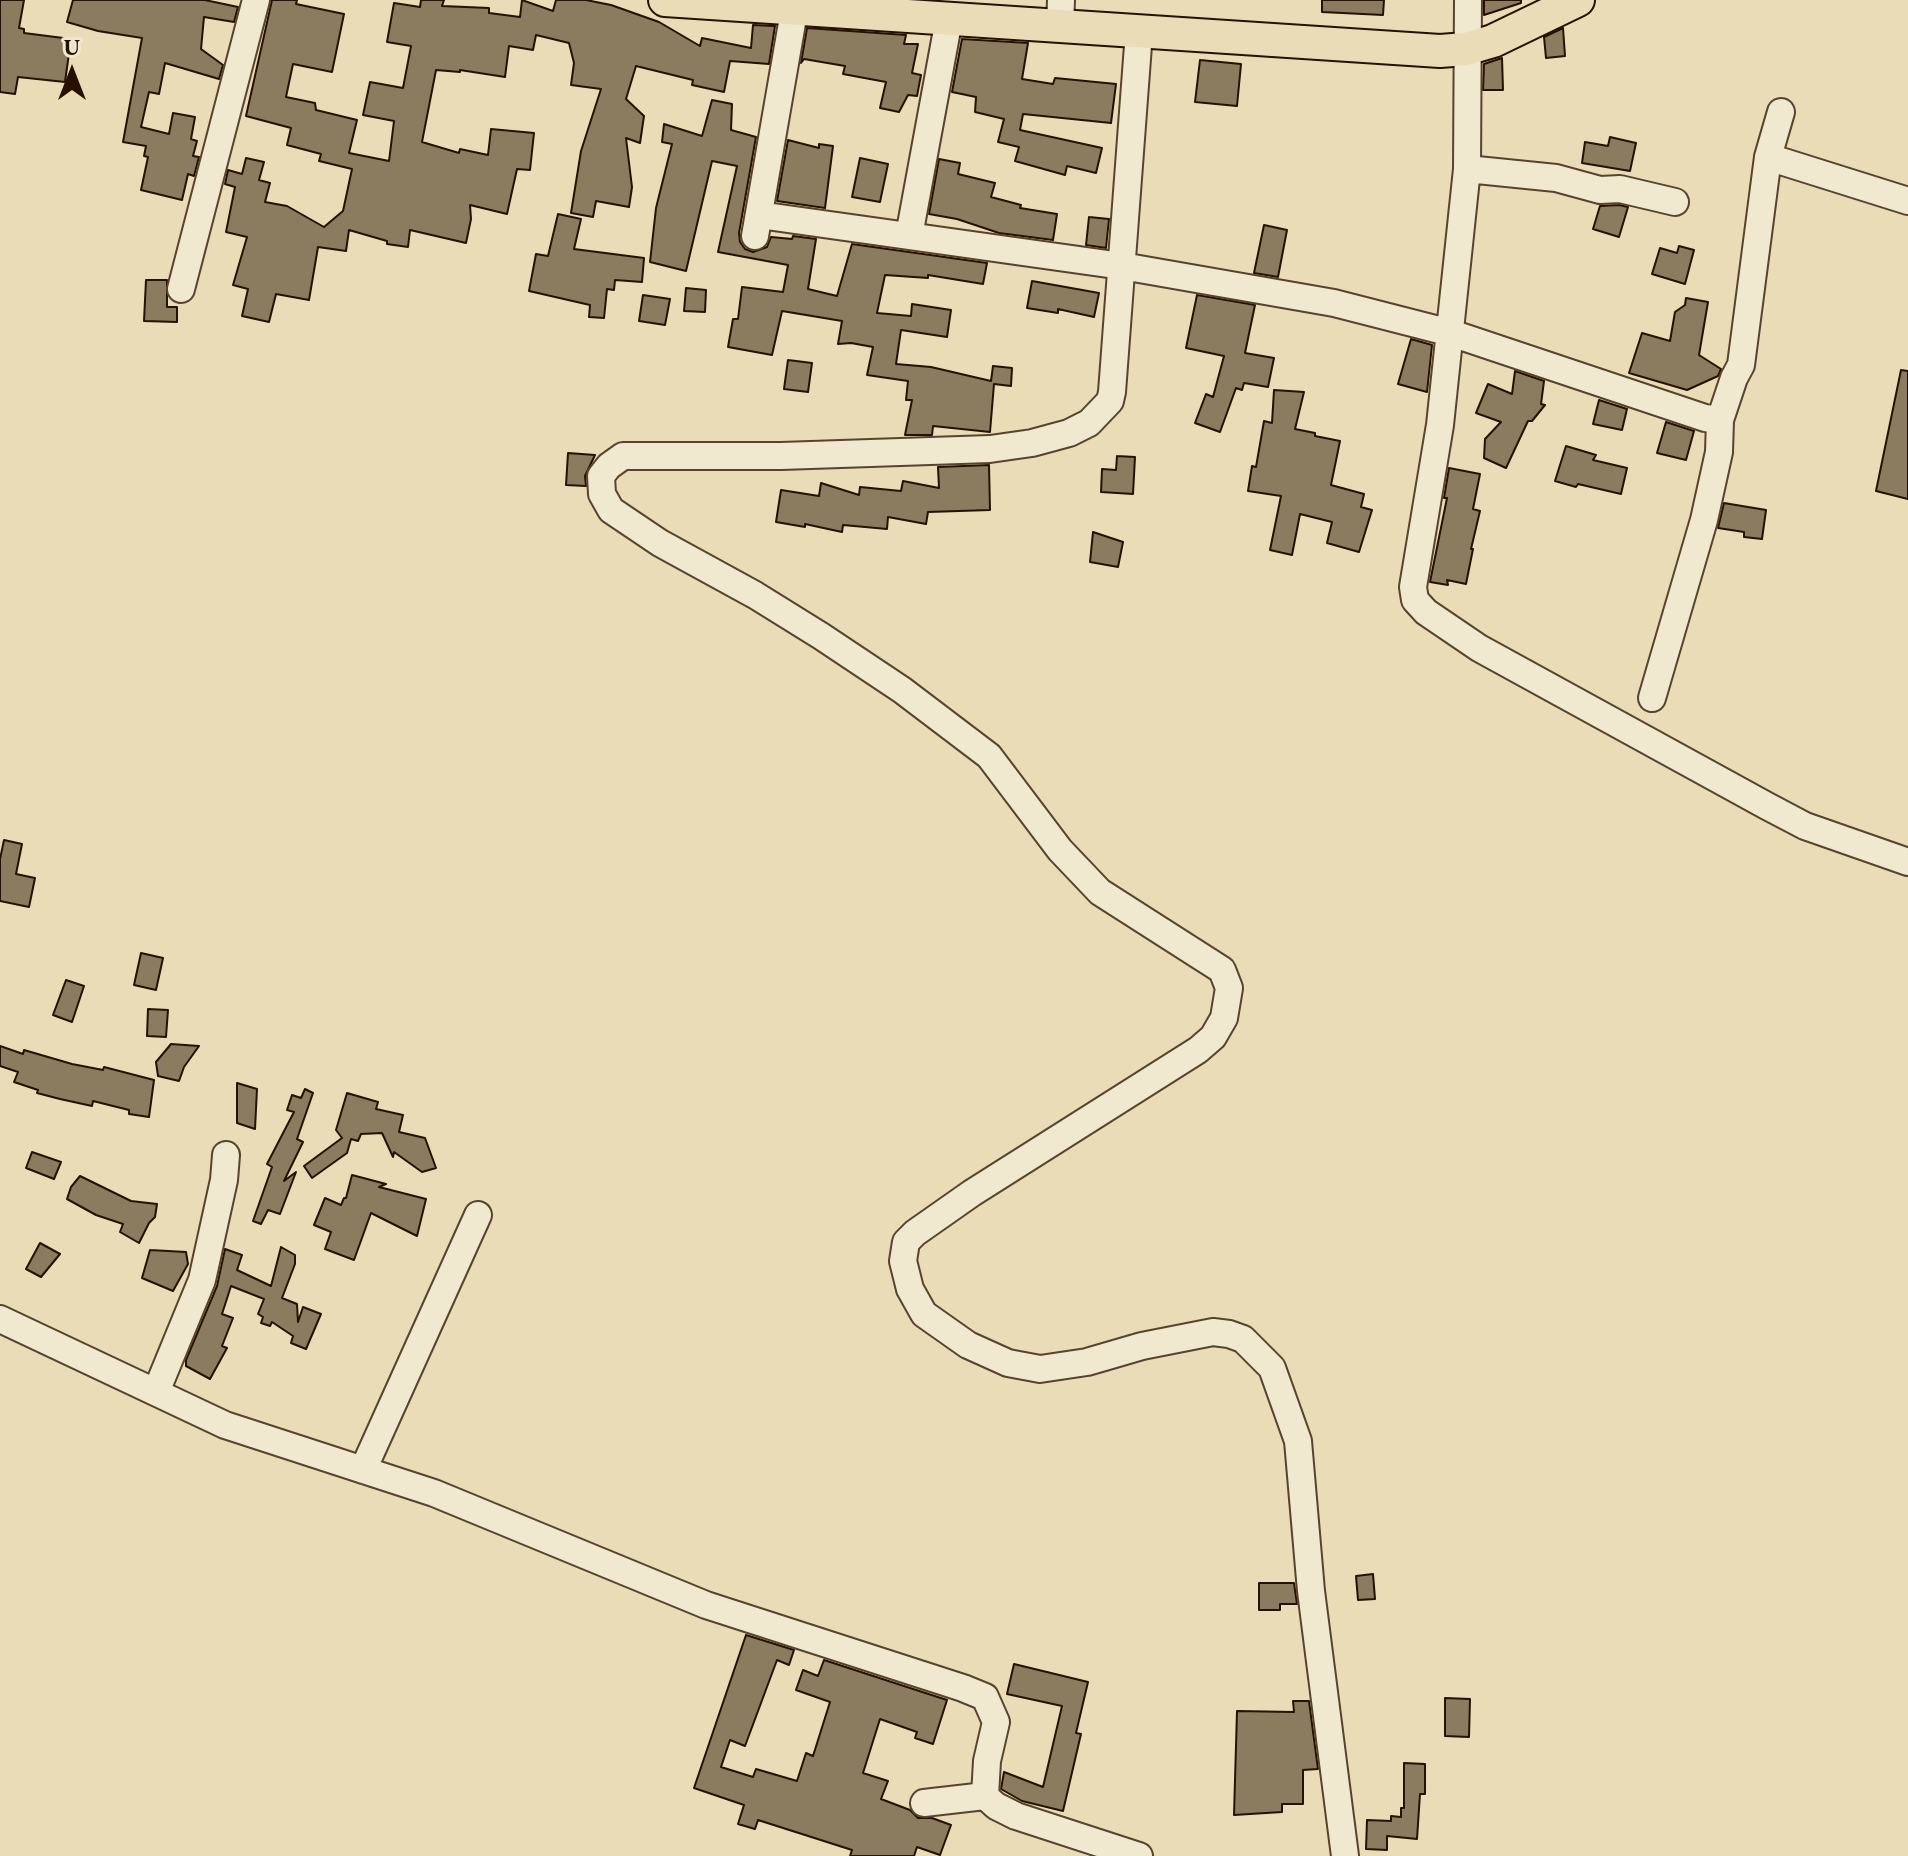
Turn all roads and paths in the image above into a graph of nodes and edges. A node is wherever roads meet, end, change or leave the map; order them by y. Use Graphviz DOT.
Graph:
graph roads {
  1 [pos="256,0"];
  2 [pos="665,0"];
  3 [pos="1468,0"];
  4 [pos="1578,0"];
  5 [pos="714,2"];
  6 [pos="796,4"];
  7 [pos="1060,13"];
  8 [pos="949,19"];
  9 [pos="1139,32"];
  10 [pos="1466,49"];
  11 [pos="1781,112"];
  12 [pos="1768,157"];
  13 [pos="1467,169"];
  14 [pos="1908,201"];
  15 [pos="1675,202"];
  16 [pos="909,236"];
  17 [pos="1122,266"];
  18 [pos="181,289"];
  19 [pos="1451,333"];
  20 [pos="1720,420"];
  21 [pos="1652,698"];
  22 [pos="1908,862"];
  23 [pos="226,1155"];
  24 [pos="478,1215"];
  25 [pos="0,1319"];
  26 [pos="156,1392"];
  27 [pos="363,1470"];
  28 [pos="985,1796"];
  29 [pos="924,1803"];
  30 [pos="1139,1856"];
  31 [pos="1345,1856"];
  1 -- 18 [label="street"];
  2 -- 5 [label="main road"];
  3 -- 10 [label="street"];
  4 -- 10 [label="main road"];
  5 -- 6 [label="main road"];
  6 -- 8 [label="main road"];
  6 -- 16 [label="street"];
  7 -- 8 [label="main road"];
  7 -- 9 [label="main road"];
  8 -- 16 [label="street"];
  9 -- 10 [label="main road"];
  9 -- 17 [label="street"];
  10 -- 13 [label="street"];
  11 -- 12 [label="street"];
  12 -- 14 [label="street"];
  12 -- 20 [label="street"];
  13 -- 15 [label="street"];
  13 -- 19 [label="street"];
  16 -- 17 [label="street"];
  17 -- 19 [label="street"];
  17 -- 31 [label="street"];
  19 -- 20 [label="street"];
  19 -- 22 [label="street"];
  20 -- 21 [label="street"];
  23 -- 26 [label="street"];
  24 -- 27 [label="street"];
  25 -- 26 [label="street"];
  26 -- 27 [label="street"];
  27 -- 28 [label="street"];
  28 -- 29 [label="street"];
  28 -- 30 [label="street"];
}
